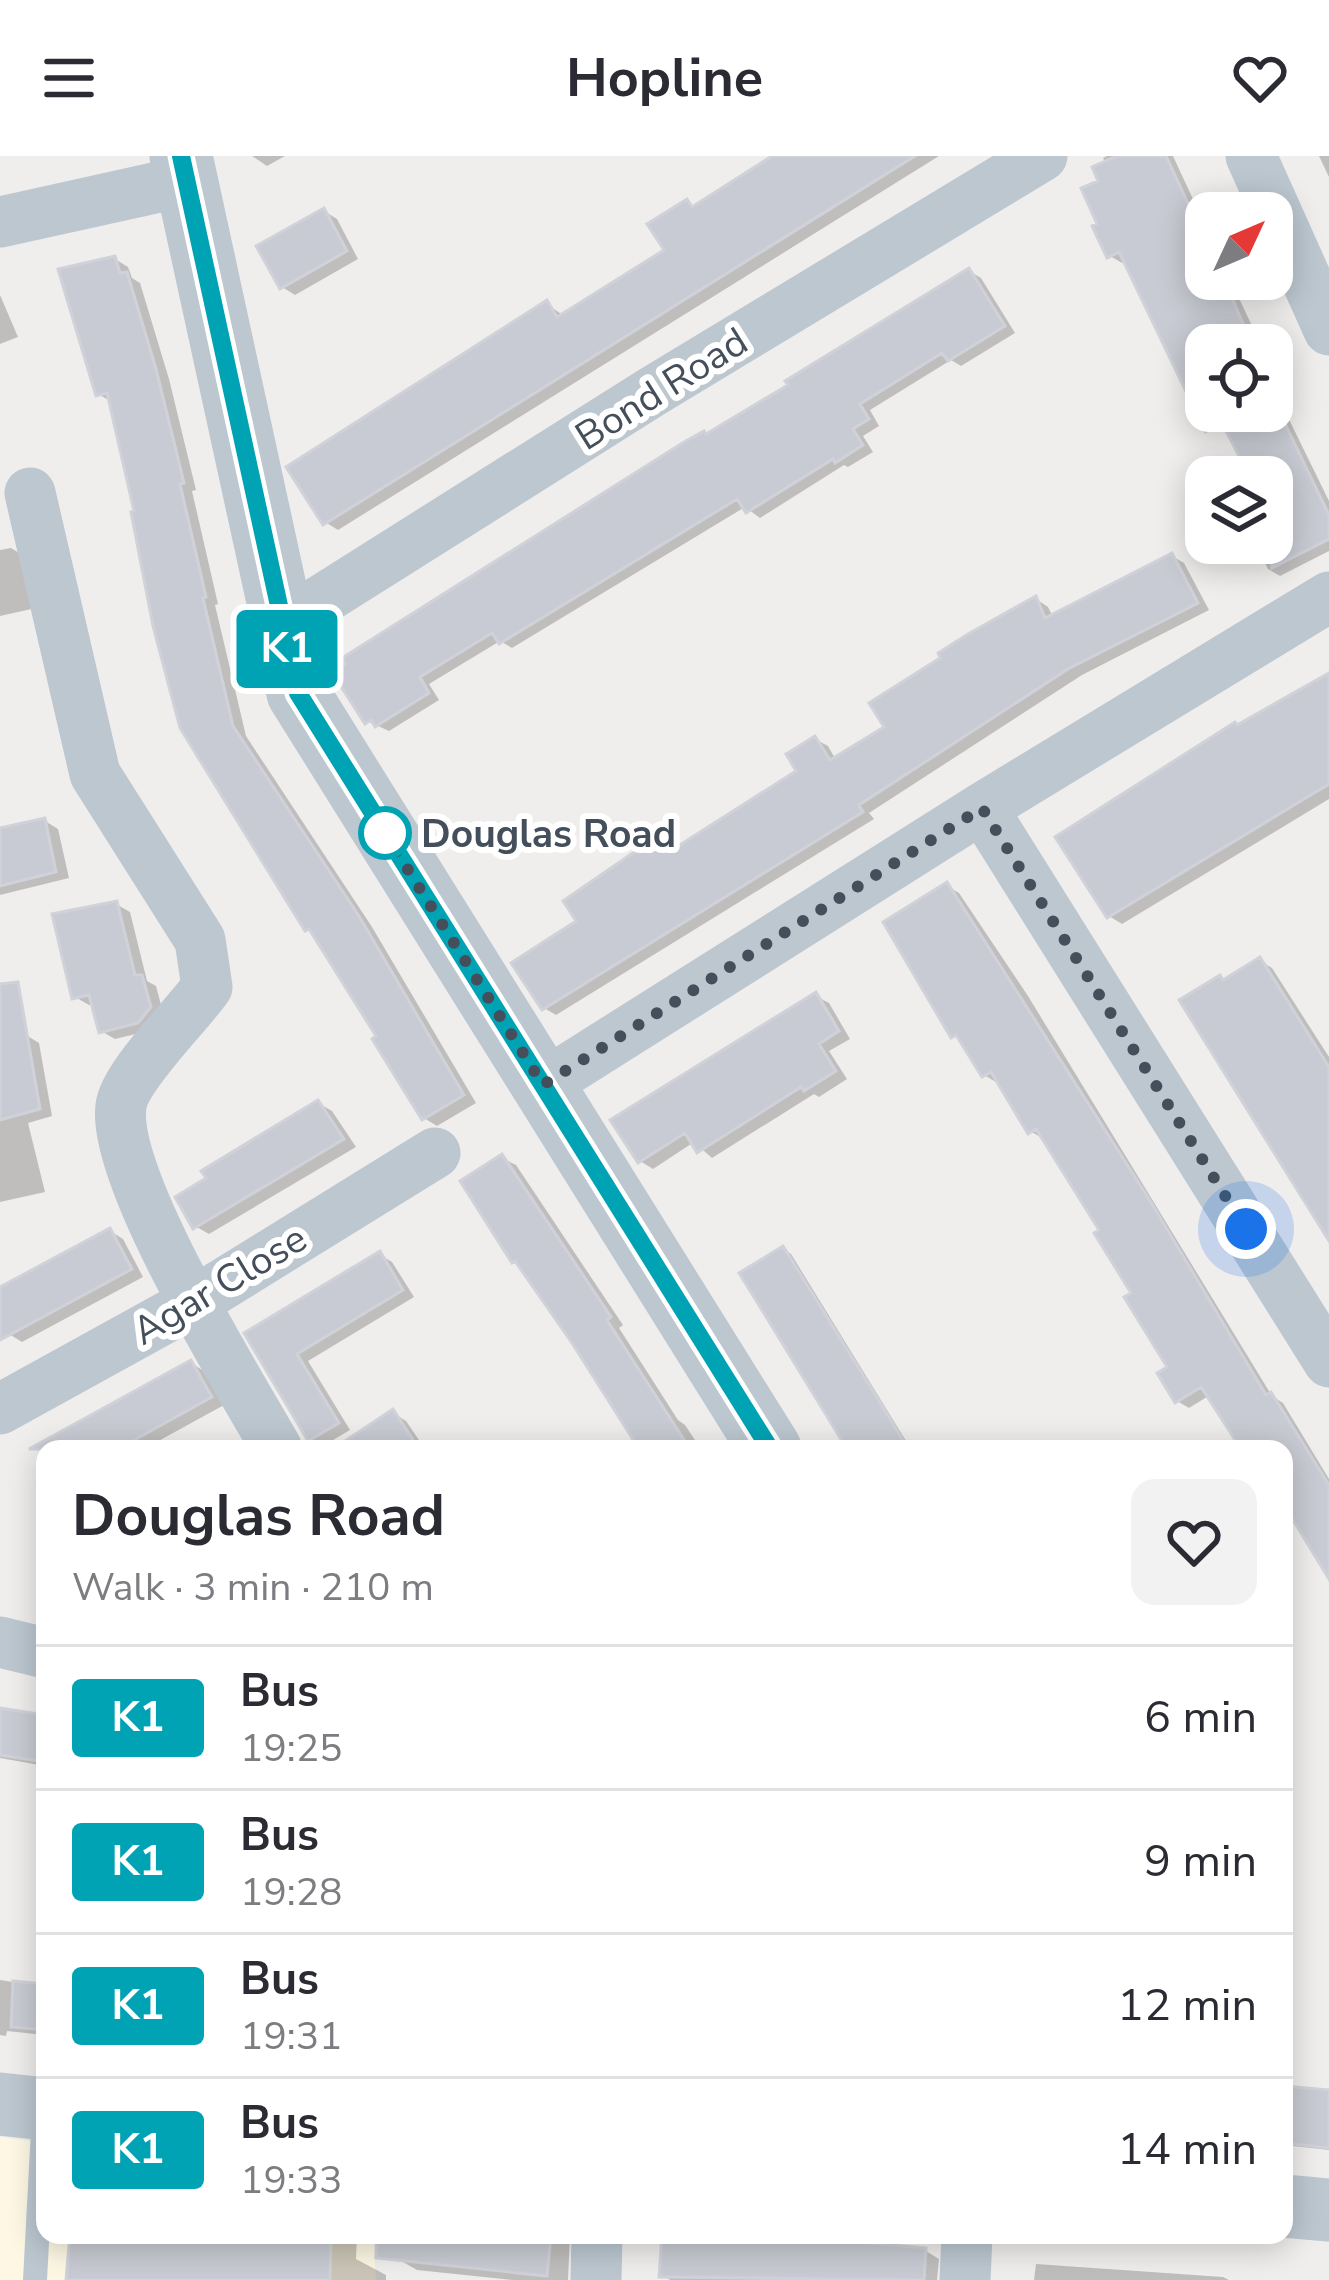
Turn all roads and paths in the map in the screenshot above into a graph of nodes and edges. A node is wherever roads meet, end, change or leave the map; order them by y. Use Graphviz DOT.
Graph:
graph roads {
  1 [pos="1042,156"];
  2 [pos="1251,156"];
  3 [pos="184,169"];
  4 [pos="0,223"];
  5 [pos="1329,330"];
  6 [pos="30,493"];
  7 [pos="1329,597"];
  8 [pos="282,625"];
  9 [pos="982,808"];
  10 [pos="543,1085"];
  11 [pos="436,1153"];
  12 [pos="194,1302"];
  13 [pos="1329,1363"];
  14 [pos="0,1409"];
  15 [pos="273,1440"];
  16 [pos="764,1440"];
  17 [pos="0,1642"];
  18 [pos="36,1651"];
  19 [pos="0,2104"];
  20 [pos="36,2108"];
  21 [pos="1293,2207"];
  22 [pos="1329,2210"];
  23 [pos="37,2244"];
  24 [pos="597,2244"];
  25 [pos="967,2244"];
  26 [pos="35,2280"];
  27 [pos="596,2280"];
  28 [pos="965,2280"];
  1 -- 8 [label="street, Bond Road"];
  2 -- 5 [label="street"];
  3 -- 4 [label="street"];
  3 -- 8 [label="street"];
  6 -- 12 [label="street"];
  7 -- 9 [label="street"];
  8 -- 10 [label="street"];
  9 -- 10 [label="street"];
  9 -- 13 [label="street"];
  10 -- 16 [label="street"];
  11 -- 12 [label="street, Agar Close"];
  12 -- 14 [label="street, Agar Close"];
  12 -- 15 [label="street"];
  17 -- 18 [label="street"];
  19 -- 20 [label="street"];
  21 -- 22 [label="street"];
  23 -- 26 [label="lane"];
  24 -- 27 [label="street"];
  25 -- 28 [label="street"];
}
